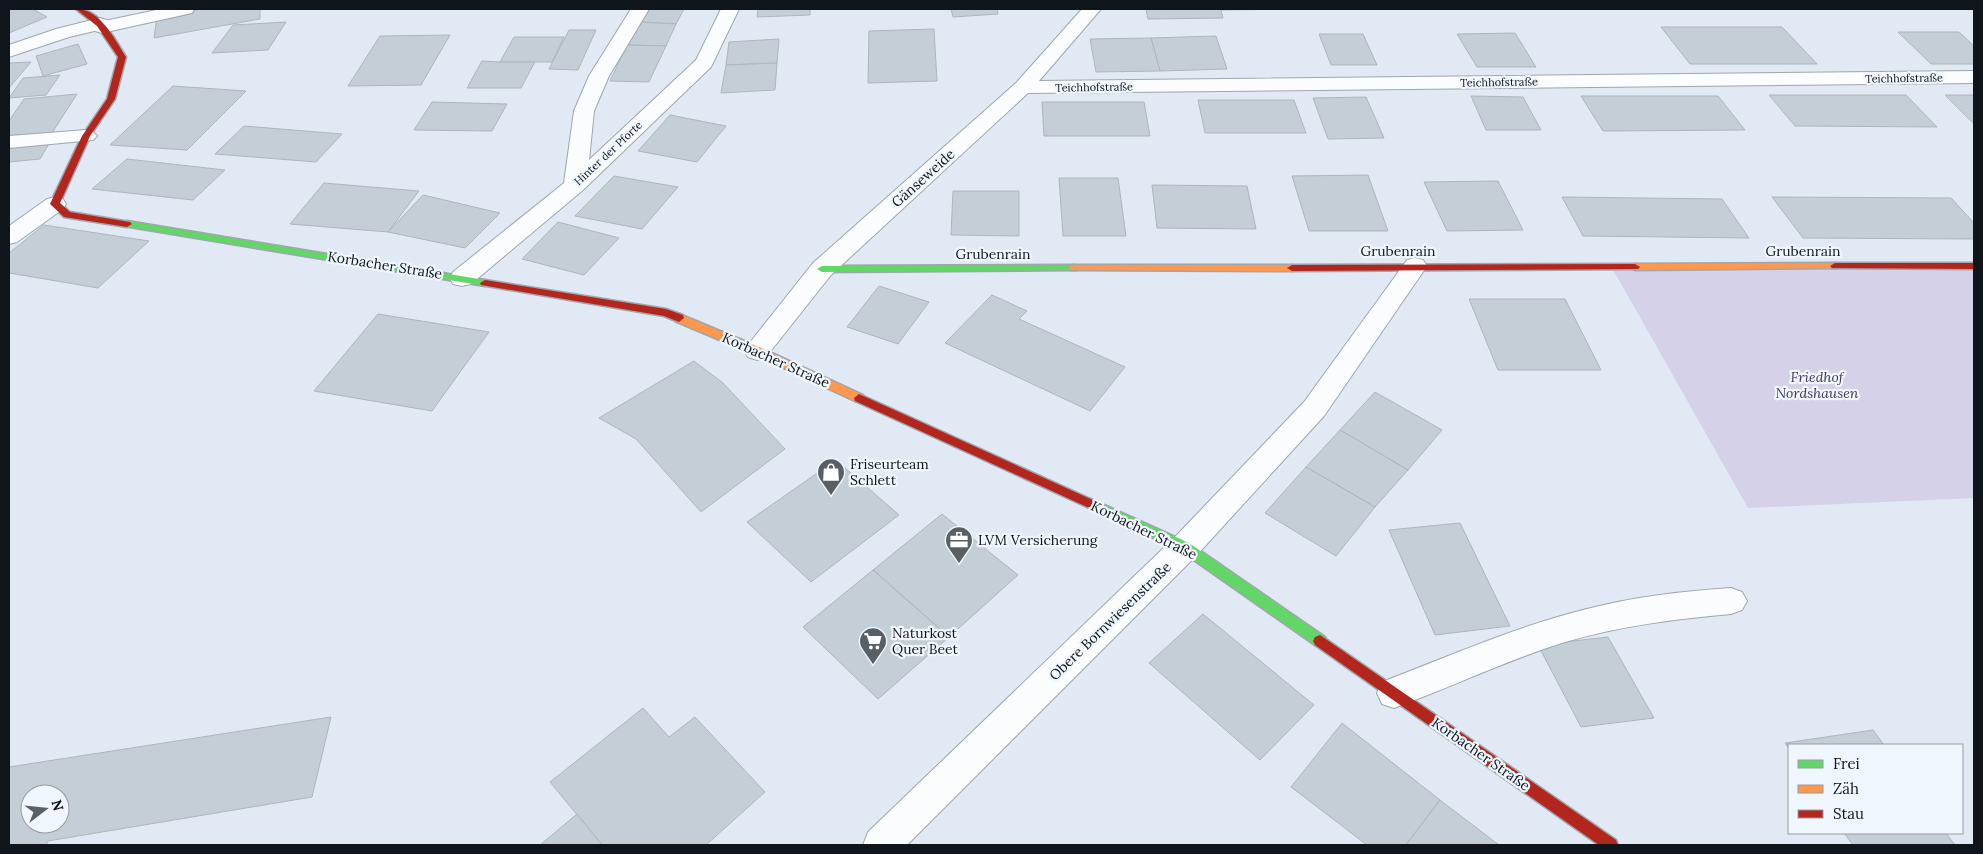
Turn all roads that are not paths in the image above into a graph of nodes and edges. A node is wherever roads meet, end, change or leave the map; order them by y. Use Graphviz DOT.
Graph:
graph roads {
  1 [pos="82,9"];
  2 [pos="185,9"];
  3 [pos="640,9"];
  4 [pos="730,9"];
  5 [pos="1092,9"];
  6 [pos="101,26"];
  7 [pos="9,51"];
  8 [pos="1974,77"];
  9 [pos="1023,87"];
  10 [pos="86,136"];
  11 [pos="9,142"];
  12 [pos="575,185"];
  13 [pos="55,204"];
  14 [pos="9,237"];
  15 [pos="1415,266"];
  16 [pos="1974,266"];
  17 [pos="822,270"];
  18 [pos="462,278"];
  19 [pos="757,351"];
  20 [pos="1185,547"];
  21 [pos="1731,601"];
  22 [pos="1394,693"];
  23 [pos="881,845"];
  24 [pos="1612,845"];
  1 -- 6 [label="street"];
  2 -- 6 [label="street"];
  3 -- 12 [label="street"];
  4 -- 12 [label="street, Hinter der Pforte"];
  5 -- 9 [label="street, Gänseweide"];
  6 -- 7 [label="street"];
  6 -- 10 [label="street"];
  8 -- 9 [label="street, Teichhofstraße"];
  9 -- 17 [label="street, Gänseweide"];
  10 -- 11 [label="street"];
  10 -- 13 [label="street"];
  12 -- 18 [label="street, Hinter der Pforte"];
  13 -- 14 [label="street"];
  13 -- 18 [label="street, Korbacher Straße"];
  15 -- 16 [label="street, Grubenrain"];
  15 -- 17 [label="street, Grubenrain"];
  15 -- 20 [label="street, Obere Bornwiesenstraße"];
  17 -- 19 [label="street, Gänseweide"];
  18 -- 19 [label="street, Korbacher Straße"];
  19 -- 20 [label="street, Korbacher Straße"];
  20 -- 22 [label="street, Korbacher Straße"];
  20 -- 23 [label="street, Obere Bornwiesenstraße"];
  21 -- 22 [label="street"];
  22 -- 24 [label="street, Korbacher Straße"];
}
